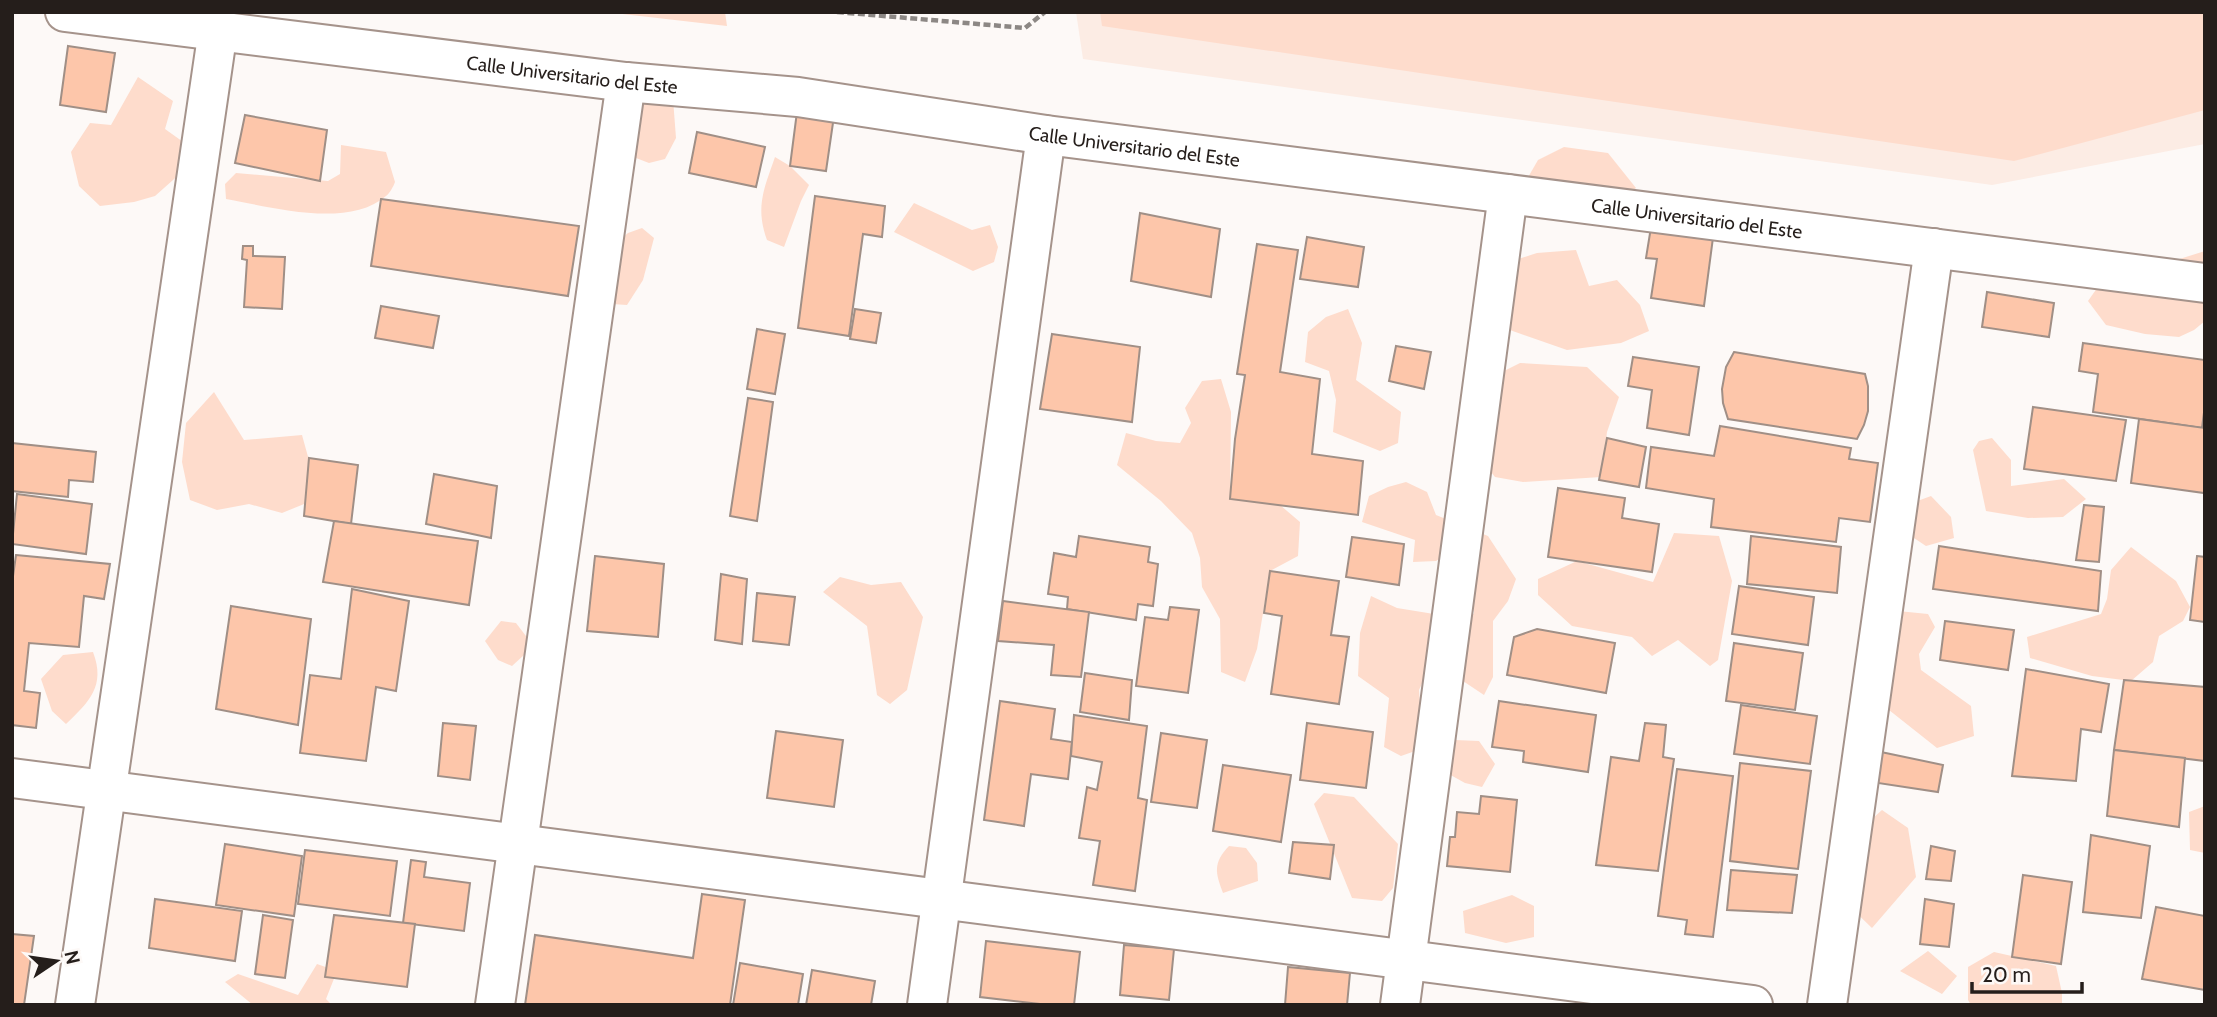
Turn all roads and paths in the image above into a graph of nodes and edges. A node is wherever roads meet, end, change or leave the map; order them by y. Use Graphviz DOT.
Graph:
graph roads {
  1 [pos="65,12"];
  2 [pos="837,12"];
  3 [pos="1045,12"];
  4 [pos="218,30"];
  5 [pos="626,82"];
  6 [pos="1046,135"];
  7 [pos="1508,194"];
  8 [pos="1934,248"];
  9 [pos="2205,282"];
  10 [pos="12,778"];
  11 [pos="106,789"];
  12 [pos="518,843"];
  13 [pos="941,899"];
  14 [pos="1406,959"];
  15 [pos="75,1005"];
  16 [pos="495,1005"];
  17 [pos="927,1005"];
  18 [pos="1400,1005"];
  19 [pos="1753,1005"];
  20 [pos="1827,1005"];
  1 -- 4 [label="street, Calle Universitario del Este"];
  2 -- 3 [label="path"];
  4 -- 5 [label="street, Calle Universitario del Este"];
  4 -- 11 [label="street"];
  5 -- 6 [label="street, Calle Universitario del Este"];
  5 -- 12 [label="street"];
  6 -- 7 [label="street, Calle Universitario del Este"];
  6 -- 13 [label="street"];
  7 -- 8 [label="street, Calle Universitario del Este"];
  7 -- 14 [label="street"];
  8 -- 9 [label="street, Calle Universitario del Este"];
  8 -- 20 [label="street"];
  10 -- 11 [label="street"];
  11 -- 12 [label="street"];
  11 -- 15 [label="street"];
  12 -- 13 [label="street"];
  12 -- 16 [label="street"];
  13 -- 14 [label="street"];
  13 -- 17 [label="street"];
  14 -- 18 [label="street"];
  14 -- 19 [label="street"];
}
